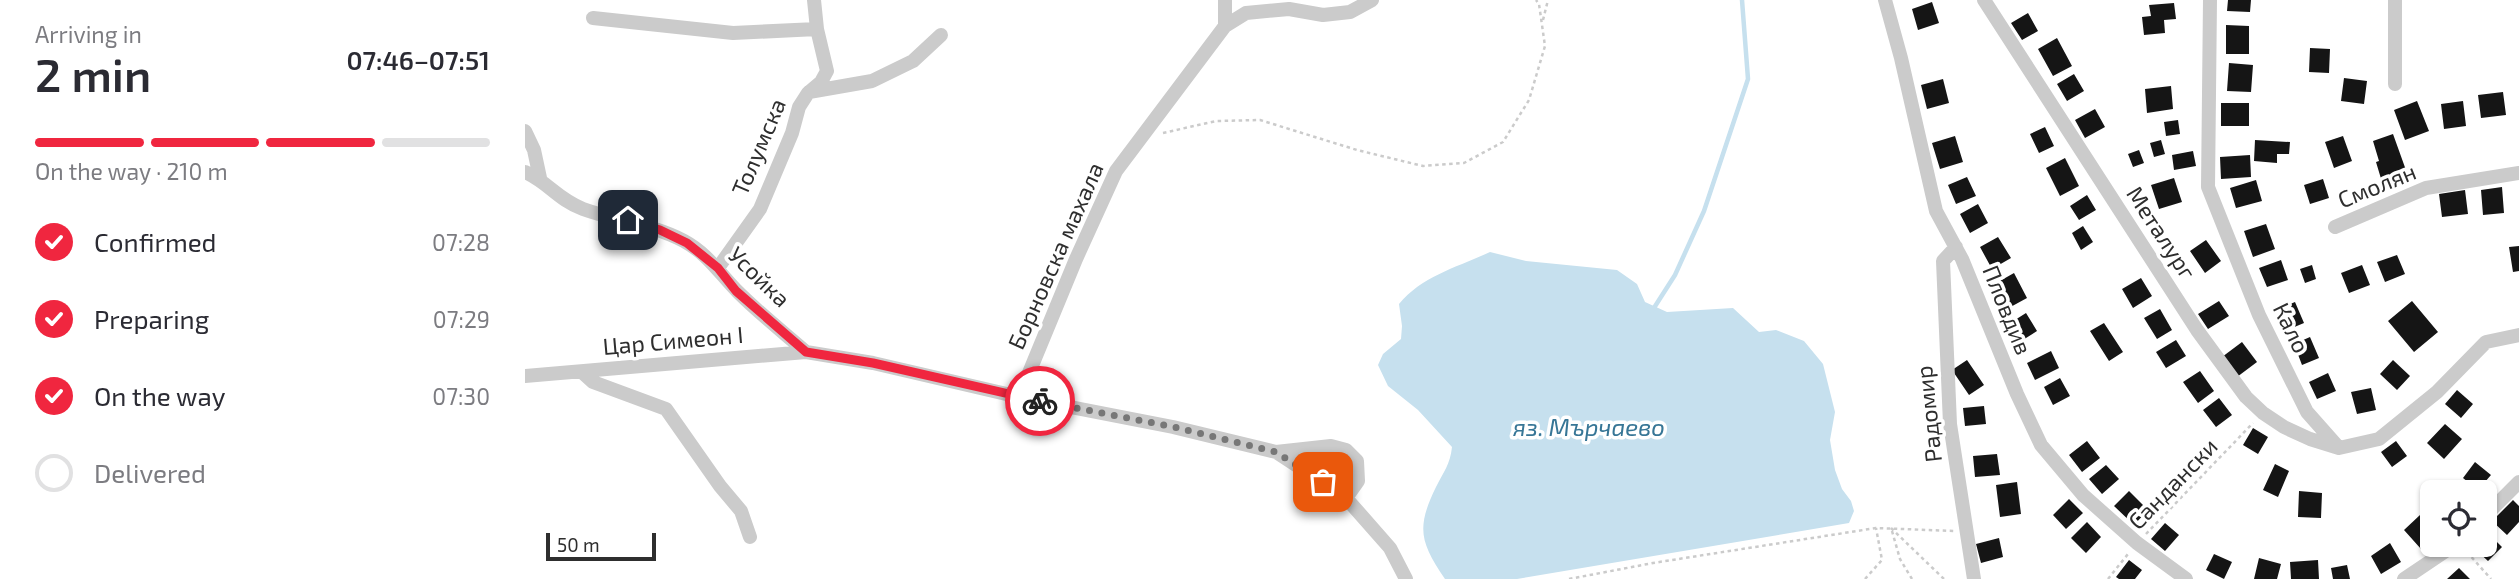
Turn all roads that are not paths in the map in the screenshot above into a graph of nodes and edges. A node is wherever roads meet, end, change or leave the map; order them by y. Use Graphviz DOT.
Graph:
graph roads {
  1 [pos="814,0"];
  2 [pos="1224,0"];
  3 [pos="1372,0"];
  4 [pos="1885,0"];
  5 [pos="1984,0"];
  6 [pos="2210,0"];
  7 [pos="2395,0"];
  8 [pos="593,18"];
  9 [pos="1225,26"];
  10 [pos="817,29"];
  11 [pos="941,35"];
  12 [pos="2395,83"];
  13 [pos="808,93"];
  14 [pos="525,131"];
  15 [pos="525,172"];
  16 [pos="2519,173"];
  17 [pos="540,178"];
  18 [pos="2335,227"];
  19 [pos="1956,247"];
  20 [pos="718,268"];
  21 [pos="2519,335"];
  22 [pos="806,352"];
  23 [pos="582,372"];
  24 [pos="525,376"];
  25 [pos="1019,397"];
  26 [pos="2339,448"];
  27 [pos="1276,452"];
  28 [pos="2519,482"];
  29 [pos="1346,498"];
  30 [pos="2497,504"];
  31 [pos="750,537"];
  32 [pos="2438,557"];
  33 [pos="1406,579"];
  34 [pos="1974,579"];
  35 [pos="2186,579"];
  36 [pos="2404,579"];
  1 -- 10 [label="street, Толумска"];
  2 -- 9 [label="street"];
  3 -- 9 [label="street, Борновска махала"];
  4 -- 19 [label="street, Пловдив"];
  5 -- 26 [label="street, Металург"];
  6 -- 26 [label="street, Кало"];
  7 -- 12 [label="street"];
  8 -- 10 [label="street"];
  9 -- 25 [label="street, Борновска махала"];
  10 -- 13 [label="street, Толумска"];
  11 -- 13 [label="street"];
  13 -- 20 [label="street, Толумска"];
  14 -- 17 [label="street"];
  15 -- 17 [label="street, Усойка"];
  16 -- 18 [label="street, Смолян"];
  17 -- 20 [label="street, Усойка"];
  19 -- 34 [label="street, Радомир"];
  19 -- 35 [label="street, Пловдив"];
  20 -- 22 [label="street, Усойка"];
  21 -- 26 [label="street"];
  22 -- 23 [label="street, Цар Симеон I"];
  22 -- 25 [label="street, Цар Симеон I"];
  23 -- 24 [label="street, Цар Симеон I"];
  23 -- 31 [label="street"];
  25 -- 27 [label="street, Цар Симеон I"];
  27 -- 29 [label="street"];
  27 -- 29 [label="street"];
  28 -- 30 [label="street"];
  29 -- 33 [label="street"];
  32 -- 36 [label="street"];
}
